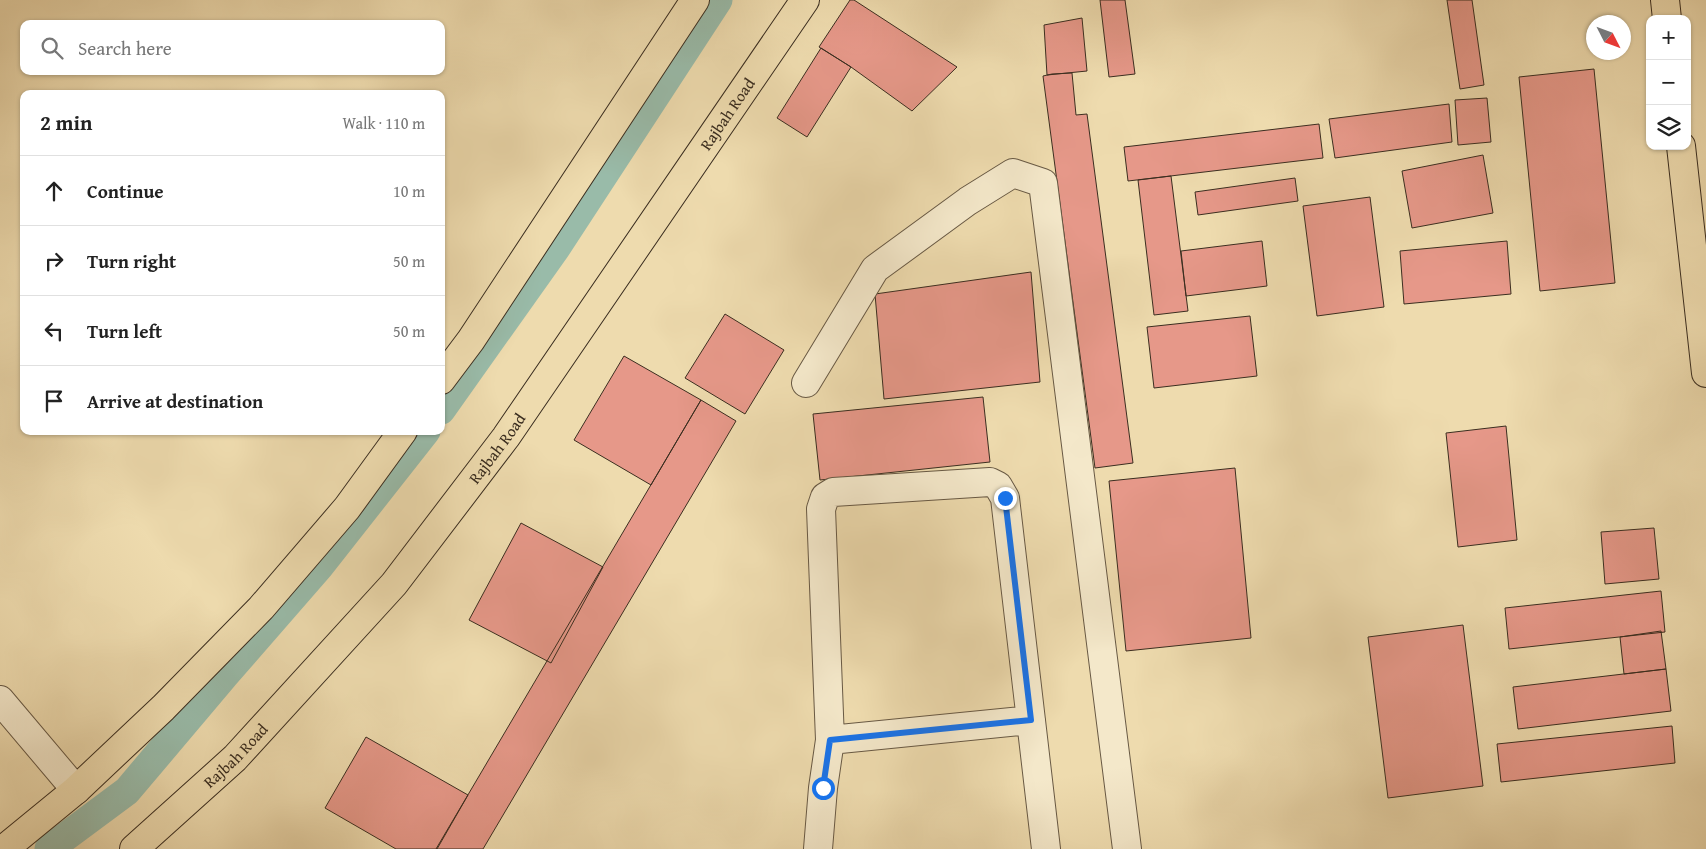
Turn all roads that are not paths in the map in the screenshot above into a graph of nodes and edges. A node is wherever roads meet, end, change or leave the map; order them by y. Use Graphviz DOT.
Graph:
graph roads {
  1 [pos="694,0"];
  2 [pos="805,0"];
  3 [pos="1665,0"];
  4 [pos="1667,15"];
  5 [pos="1681,150"];
  6 [pos="1706,373"];
  7 [pos="445,375"];
  8 [pos="806,383"];
  9 [pos="401,435"];
  10 [pos="0,700"];
  11 [pos="1031,720"];
  12 [pos="830,740"];
  13 [pos="76,790"];
  14 [pos="4,849"];
  15 [pos="134,849"];
  16 [pos="818,849"];
  17 [pos="1046,849"];
  18 [pos="1127,849"];
  1 -- 7 [label="main road"];
  2 -- 15 [label="main road, Rajbah Road"];
  3 -- 4 [label="main road"];
  5 -- 6 [label="main road"];
  8 -- 18 [label="street"];
  9 -- 13 [label="main road"];
  10 -- 13 [label="street"];
  11 -- 12 [label="street"];
  11 -- 12 [label="street"];
  11 -- 17 [label="street"];
  12 -- 16 [label="street"];
  13 -- 14 [label="main road"];
}
